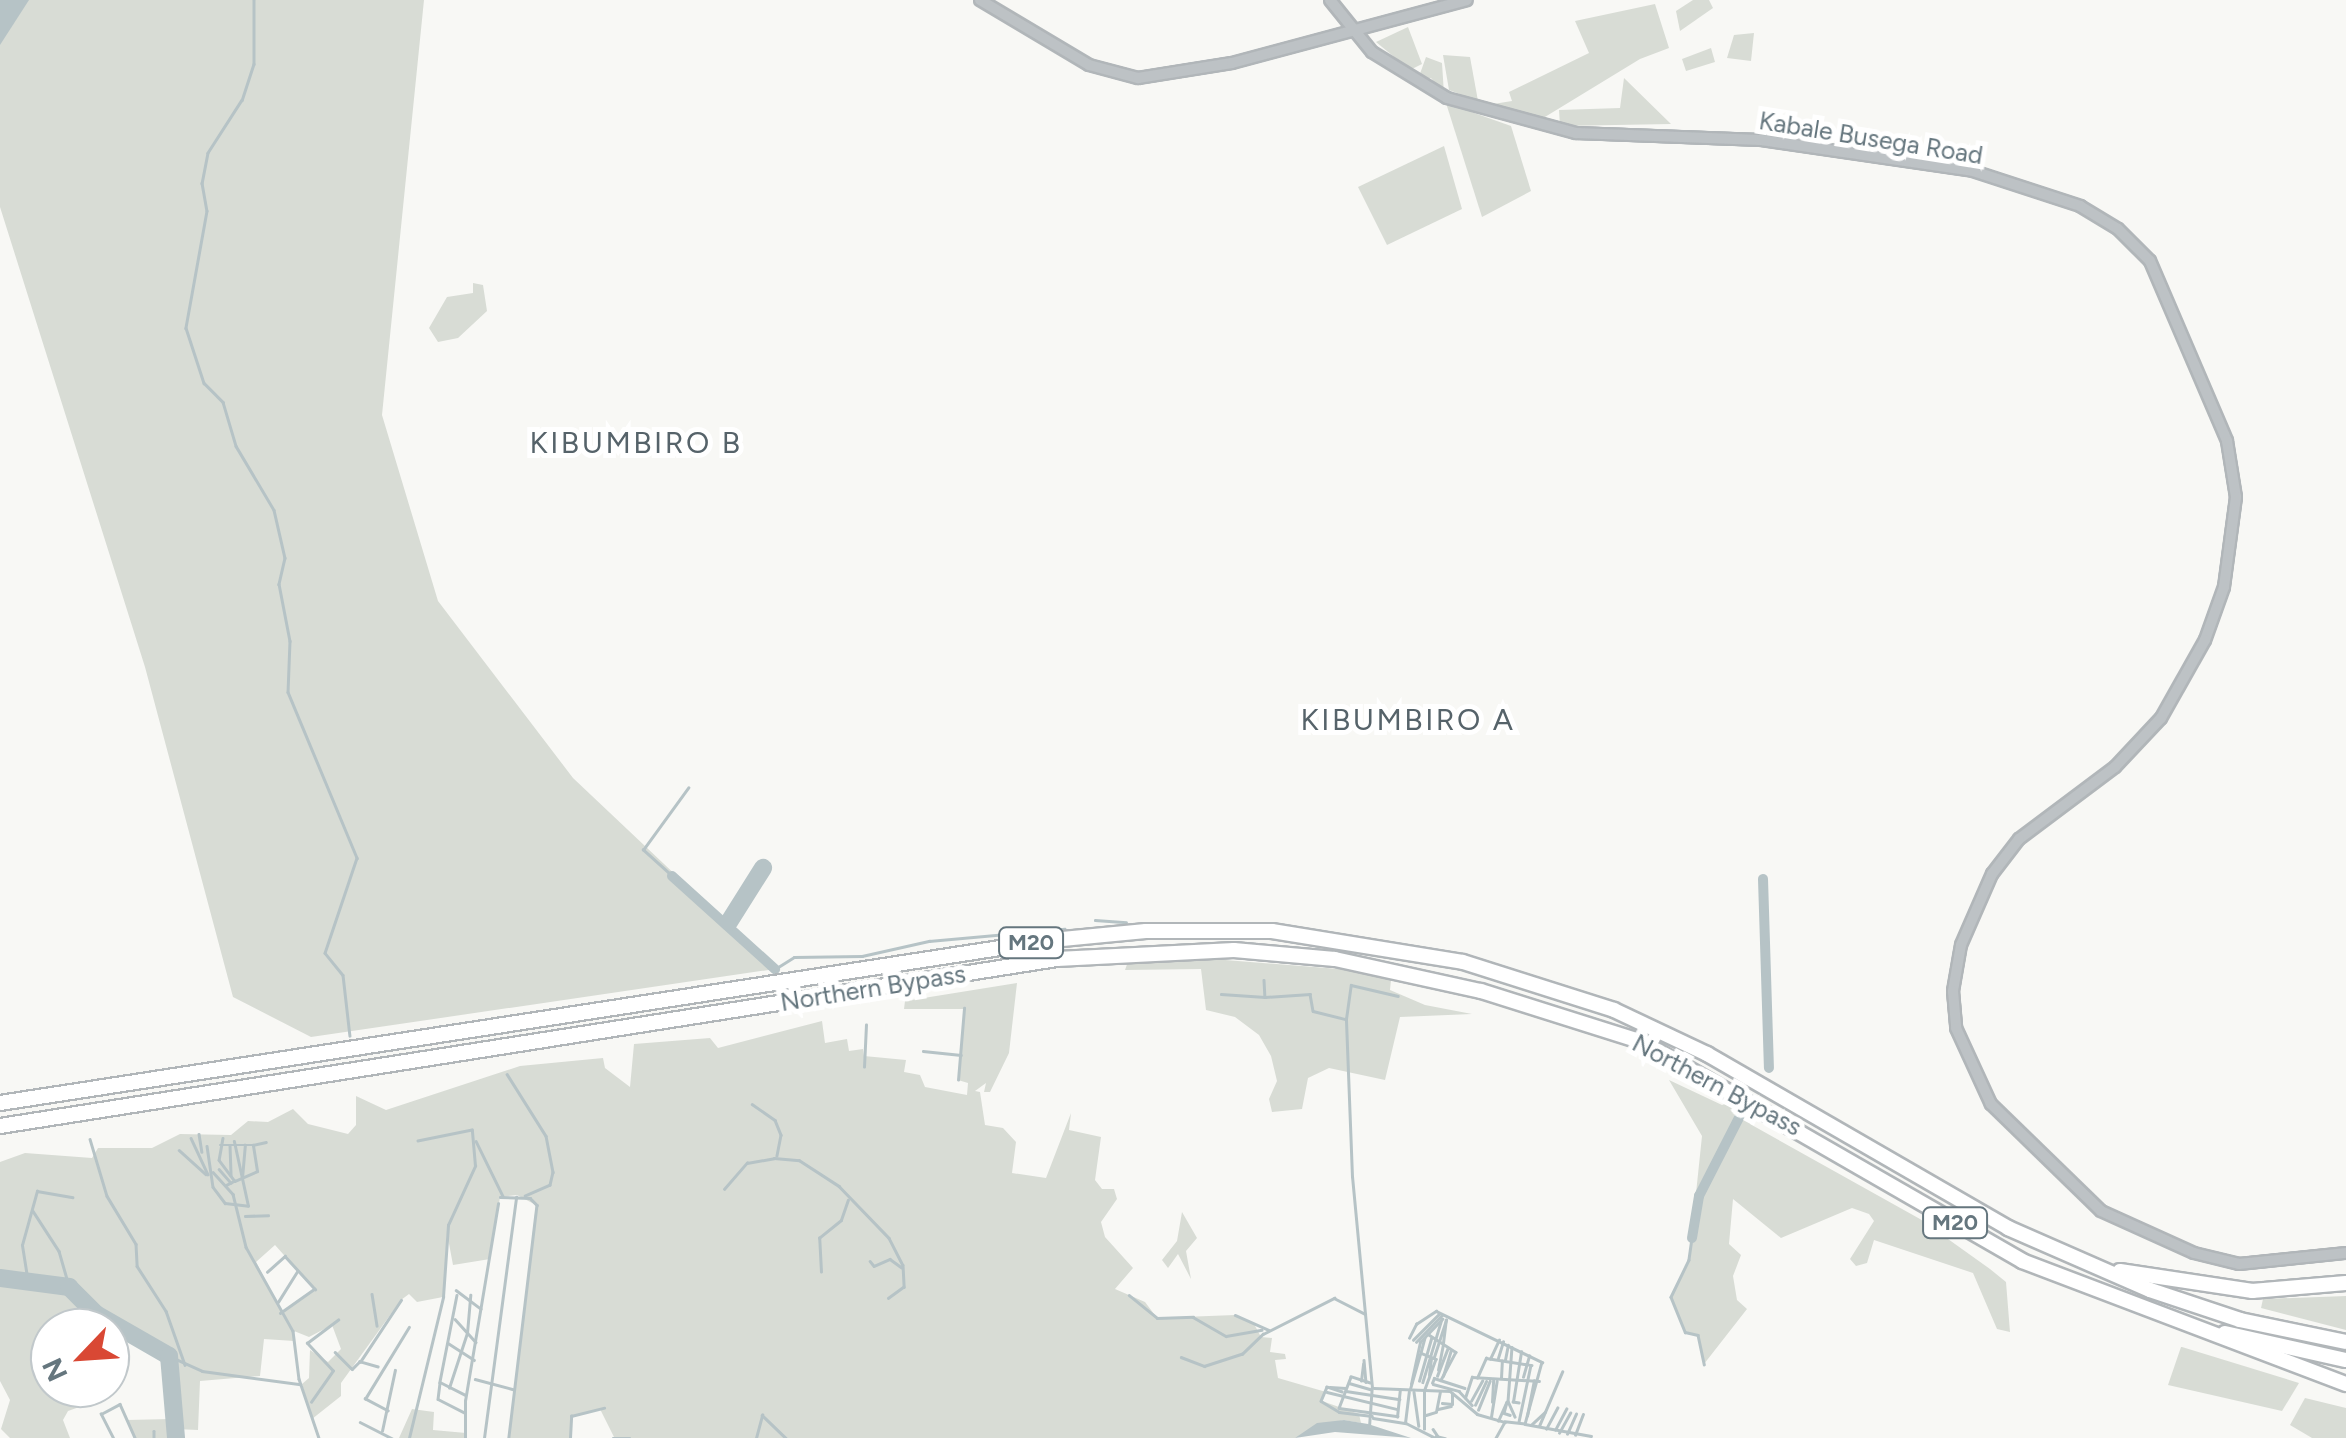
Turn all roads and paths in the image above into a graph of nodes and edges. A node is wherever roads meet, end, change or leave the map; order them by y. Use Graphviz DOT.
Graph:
graph roads {
  1 [pos="980,0"];
  2 [pos="1330,0"];
  3 [pos="1467,0"];
  4 [pos="1350,32"];
  5 [pos="0,1103"];
  6 [pos="0,1126"];
  7 [pos="2008,1228"];
  8 [pos="2346,1252"];
  9 [pos="2346,1283"];
  10 [pos="2153,1315"];
  11 [pos="2346,1342"];
  12 [pos="2346,1360"];
  13 [pos="2346,1384"];
  1 -- 4 [label="street"];
  2 -- 4 [label="street"];
  3 -- 4 [label="street"];
  4 -- 8 [label="street, Kabale Busega Road"];
  5 -- 7 [label="highway, Northern Bypass / M20"];
  6 -- 10 [label="highway, Northern Bypass / M20"];
  7 -- 9 [label="highway"];
  7 -- 11 [label="highway"];
  10 -- 12 [label="highway"];
  10 -- 13 [label="highway"];
}
